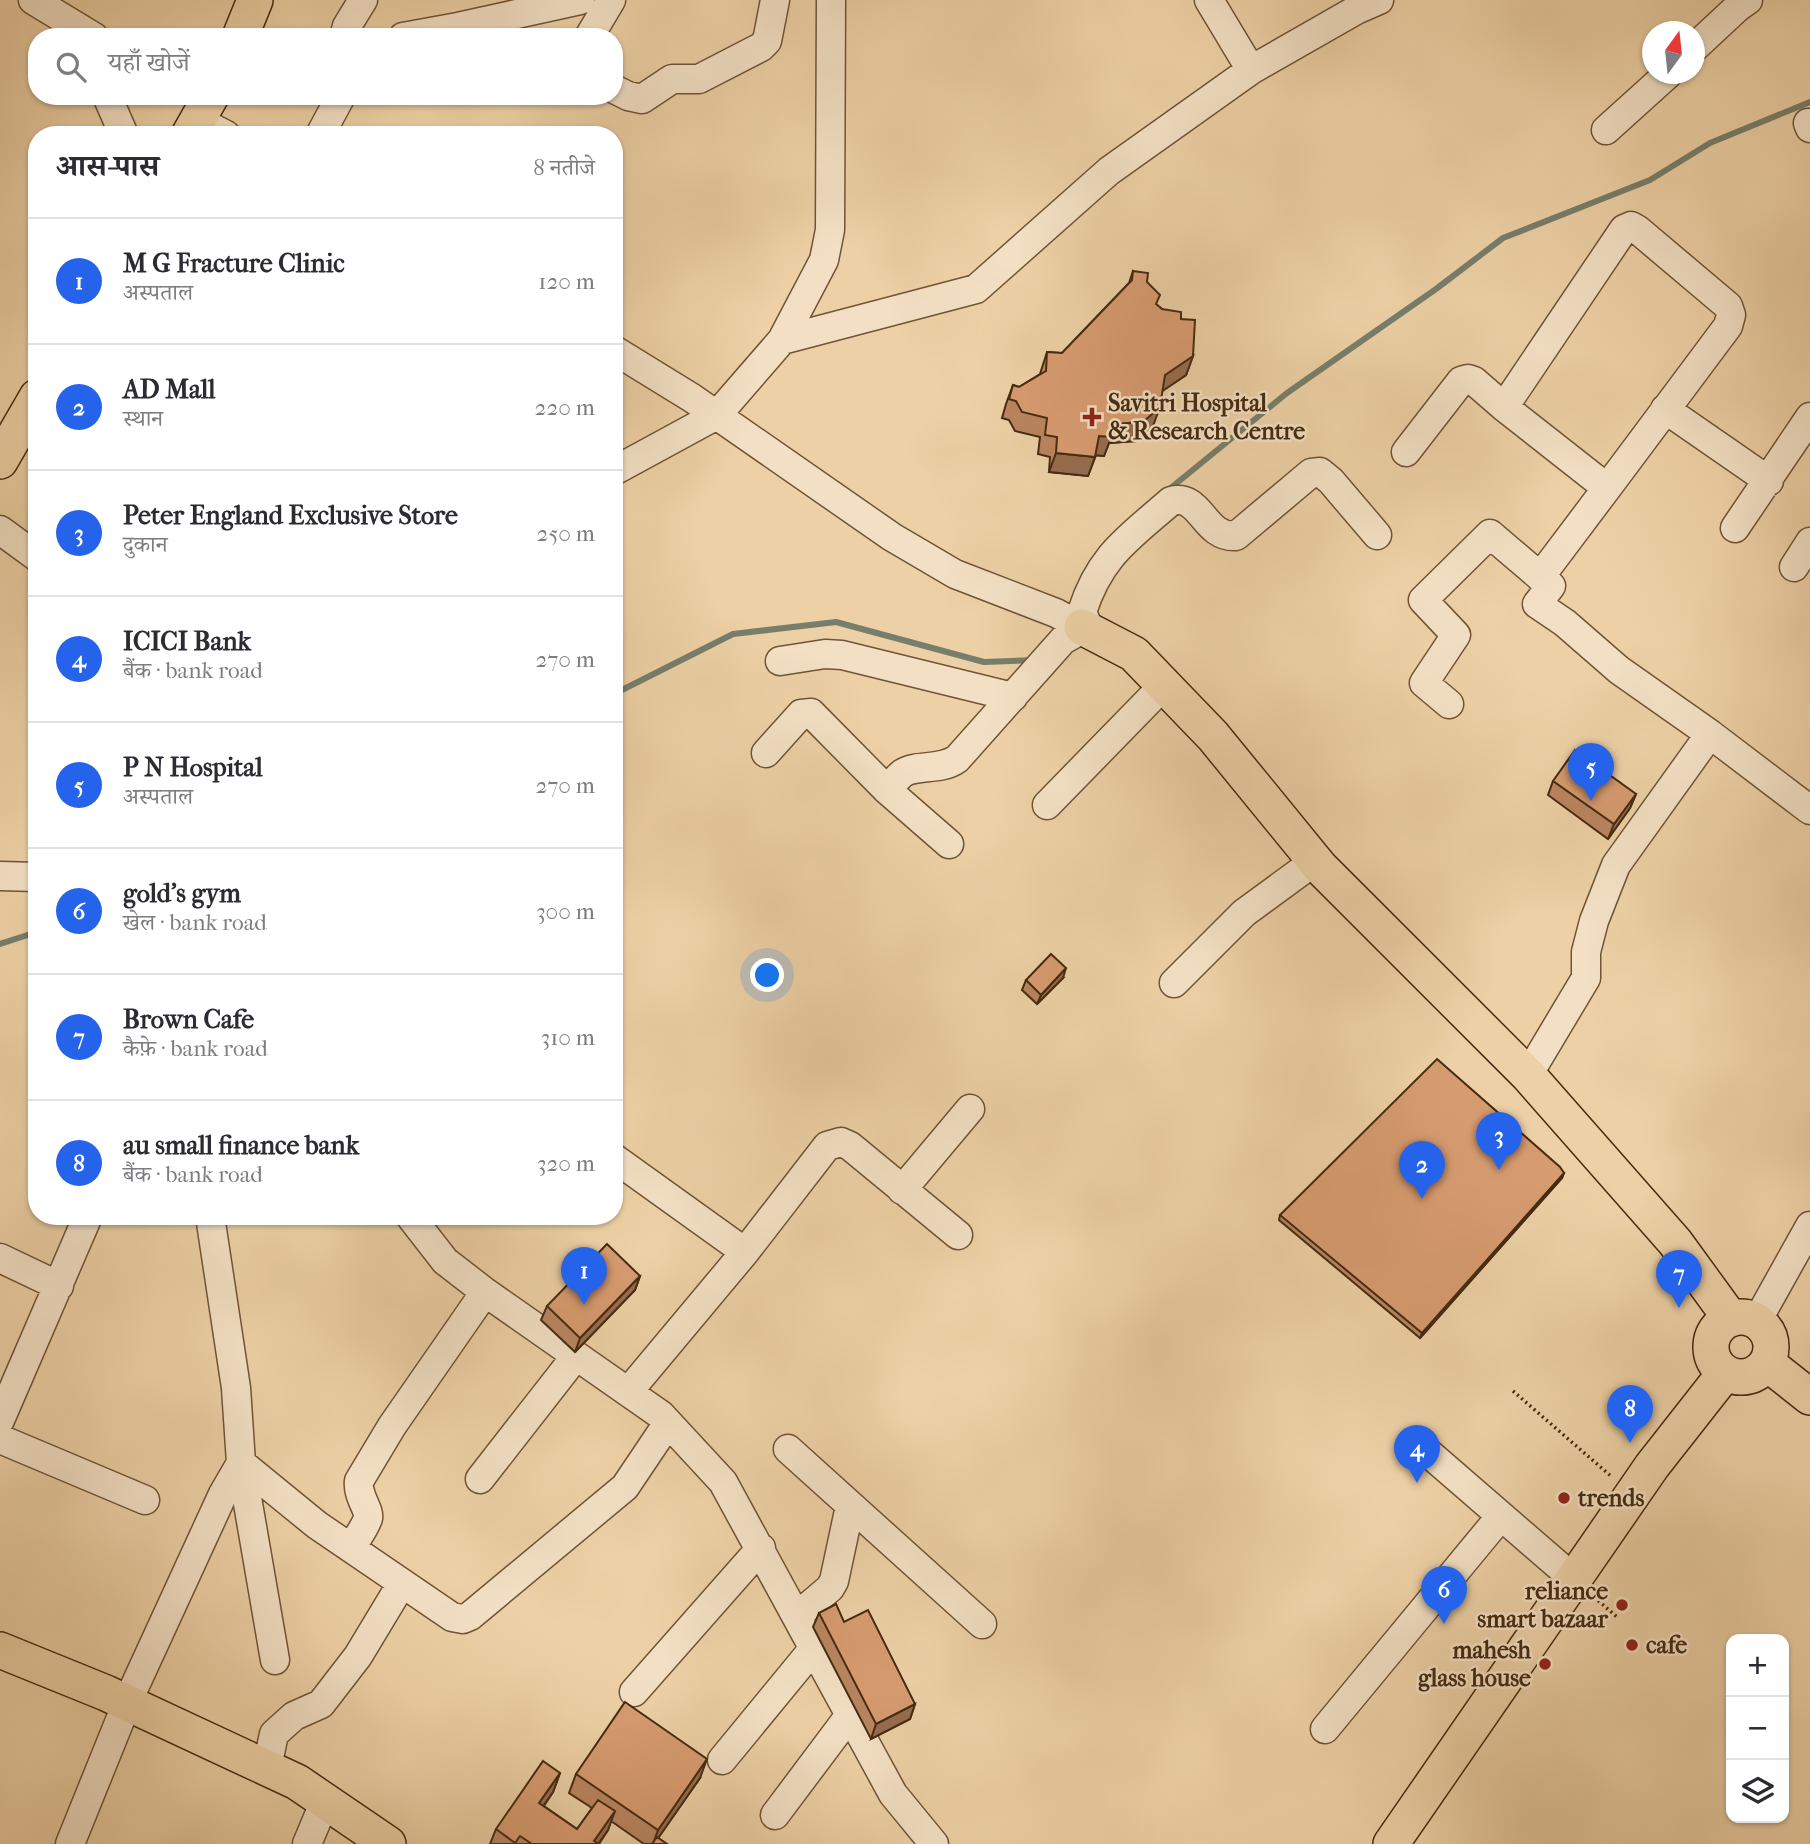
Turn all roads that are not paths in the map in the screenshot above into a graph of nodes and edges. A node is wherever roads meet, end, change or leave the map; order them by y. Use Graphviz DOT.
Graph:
graph roads {
  1 [pos="33,0"];
  2 [pos="255,0"];
  3 [pos="363,0"];
  4 [pos="580,0"];
  5 [pos="611,0"];
  6 [pos="775,0"];
  7 [pos="831,0"];
  8 [pos="1209,0"];
  9 [pos="1748,0"];
  10 [pos="1374,1"];
  11 [pos="487,11"];
  12 [pos="70,28"];
  13 [pos="244,28"];
  14 [pos="346,28"];
  15 [pos="432,28"];
  16 [pos="594,28"];
  17 [pos="1705,39"];
  18 [pos="1251,70"];
  19 [pos="1657,84"];
  20 [pos="623,94"];
  21 [pos="111,105"];
  22 [pos="336,105"];
  23 [pos="120,126"];
  24 [pos="325,126"];
  25 [pos="1606,130"];
  26 [pos="782,341"];
  27 [pos="623,356"];
  28 [pos="1504,407"];
  29 [pos="1665,409"];
  30 [pos="717,415"];
  31 [pos="1810,416"];
  32 [pos="24,418"];
  33 [pos="1406,452"];
  34 [pos="0,461"];
  35 [pos="623,466"];
  36 [pos="1769,481"];
  37 [pos="1607,488"];
  38 [pos="1735,528"];
  39 [pos="0,530"];
  40 [pos="1377,535"];
  41 [pos="1810,542"];
  42 [pos="28,550"];
  43 [pos="1794,567"];
  44 [pos="1540,577"];
  45 [pos="1081,626"];
  46 [pos="780,661"];
  47 [pos="1164,685"];
  48 [pos="1013,697"];
  49 [pos="1449,704"];
  50 [pos="1710,734"];
  51 [pos="766,753"];
  52 [pos="887,790"];
  53 [pos="1047,805"];
  54 [pos="1810,810"];
  55 [pos="949,844"];
  56 [pos="1315,861"];
  57 [pos="0,876"];
  58 [pos="28,877"];
  59 [pos="1174,983"];
  60 [pos="1528,1075"];
  61 [pos="970,1109"];
  62 [pos="623,1164"];
  63 [pos="902,1190"];
  64 [pos="84,1225"];
  65 [pos="211,1225"];
  66 [pos="417,1225"];
  67 [pos="1810,1226"];
  68 [pos="958,1235"];
  69 [pos="745,1252"];
  70 [pos="0,1258"];
  71 [pos="59,1286"];
  72 [pos="485,1292"];
  73 [pos="1744,1320"];
  74 [pos="576,1356"];
  75 [pos="1767,1363"];
  76 [pos="1725,1373"];
  77 [pos="628,1392"];
  78 [pos="1810,1397"];
  79 [pos="0,1420"];
  80 [pos="668,1423"];
  81 [pos="0,1439"];
  82 [pos="1417,1443"];
  83 [pos="788,1449"];
  84 [pos="241,1463"];
  85 [pos="480,1479"];
  86 [pos="145,1500"];
  87 [pos="850,1506"];
  88 [pos="1501,1516"];
  89 [pos="351,1548"];
  90 [pos="761,1548"];
  91 [pos="1574,1579"];
  92 [pos="402,1583"];
  93 [pos="797,1616"];
  94 [pos="982,1624"];
  95 [pos="814,1648"];
  96 [pos="0,1650"];
  97 [pos="275,1660"];
  98 [pos="634,1692"];
  99 [pos="127,1703"];
  100 [pos="850,1715"];
  101 [pos="1325,1729"];
  102 [pos="722,1760"];
  103 [pos="267,1767"];
  104 [pos="325,1801"];
  105 [pos="775,1815"];
  106 [pos="70,1844"];
  107 [pos="307,1844"];
  108 [pos="388,1844"];
  109 [pos="934,1844"];
  110 [pos="1391,1844"];
  1 -- 12 [label="street"];
  2 -- 13 [label="main road"];
  3 -- 14 [label="street"];
  4 -- 11 [label="street"];
  5 -- 16 [label="street"];
  6 -- 20 [label="street"];
  7 -- 26 [label="street"];
  8 -- 18 [label="street"];
  9 -- 17 [label="street"];
  10 -- 18 [label="street"];
  11 -- 15 [label="street"];
  18 -- 26 [label="street"];
  19 -- 25 [label="street"];
  21 -- 23 [label="street"];
  22 -- 24 [label="street"];
  26 -- 30 [label="street"];
  27 -- 30 [label="street"];
  28 -- 29 [label="street"];
  28 -- 33 [label="street"];
  28 -- 37 [label="street"];
  29 -- 36 [label="street"];
  29 -- 37 [label="street"];
  30 -- 35 [label="street"];
  30 -- 45 [label="street"];
  31 -- 36 [label="street"];
  32 -- 34 [label="main road"];
  36 -- 38 [label="street"];
  37 -- 44 [label="street"];
  39 -- 42 [label="street"];
  40 -- 45 [label="street"];
  41 -- 43 [label="street"];
  44 -- 49 [label="street"];
  44 -- 50 [label="street"];
  45 -- 47 [label="main road"];
  45 -- 48 [label="street"];
  46 -- 48 [label="street"];
  47 -- 53 [label="street"];
  47 -- 56 [label="main road"];
  48 -- 52 [label="street"];
  50 -- 54 [label="street"];
  50 -- 60 [label="street"];
  51 -- 52 [label="street"];
  52 -- 55 [label="street"];
  56 -- 59 [label="street"];
  56 -- 60 [label="main road"];
  57 -- 58 [label="street"];
  60 -- 73 [label="main road"];
  61 -- 63 [label="street"];
  62 -- 69 [label="street"];
  63 -- 68 [label="street"];
  63 -- 69 [label="street"];
  64 -- 71 [label="street"];
  65 -- 84 [label="street"];
  66 -- 72 [label="street"];
  67 -- 73 [label="street"];
  69 -- 77 [label="street"];
  70 -- 71 [label="street"];
  71 -- 79 [label="street"];
  72 -- 74 [label="street"];
  72 -- 89 [label="street"];
  73 -- 75 [label="main road"];
  73 -- 76 [label="main road"];
  74 -- 77 [label="street"];
  74 -- 85 [label="street"];
  75 -- 76 [label="main road"];
  75 -- 78 [label="main road"];
  76 -- 91 [label="main road"];
  77 -- 80 [label="street"];
  80 -- 90 [label="street"];
  80 -- 92 [label="street"];
  81 -- 86 [label="street"];
  82 -- 88 [label="street"];
  83 -- 87 [label="street"];
  84 -- 89 [label="street"];
  84 -- 97 [label="street"];
  84 -- 99 [label="street"];
  87 -- 93 [label="street"];
  87 -- 94 [label="street"];
  88 -- 91 [label="street"];
  88 -- 101 [label="street"];
  89 -- 92 [label="street"];
  90 -- 93 [label="street"];
  90 -- 98 [label="street"];
  91 -- 110 [label="main road"];
  92 -- 103 [label="street"];
  93 -- 95 [label="street"];
  95 -- 100 [label="street"];
  95 -- 102 [label="street"];
  96 -- 99 [label="main road"];
  99 -- 103 [label="main road"];
  99 -- 106 [label="street"];
  100 -- 105 [label="street"];
  100 -- 109 [label="street"];
  103 -- 104 [label="main road"];
  104 -- 107 [label="street"];
  104 -- 108 [label="main road"];
}
